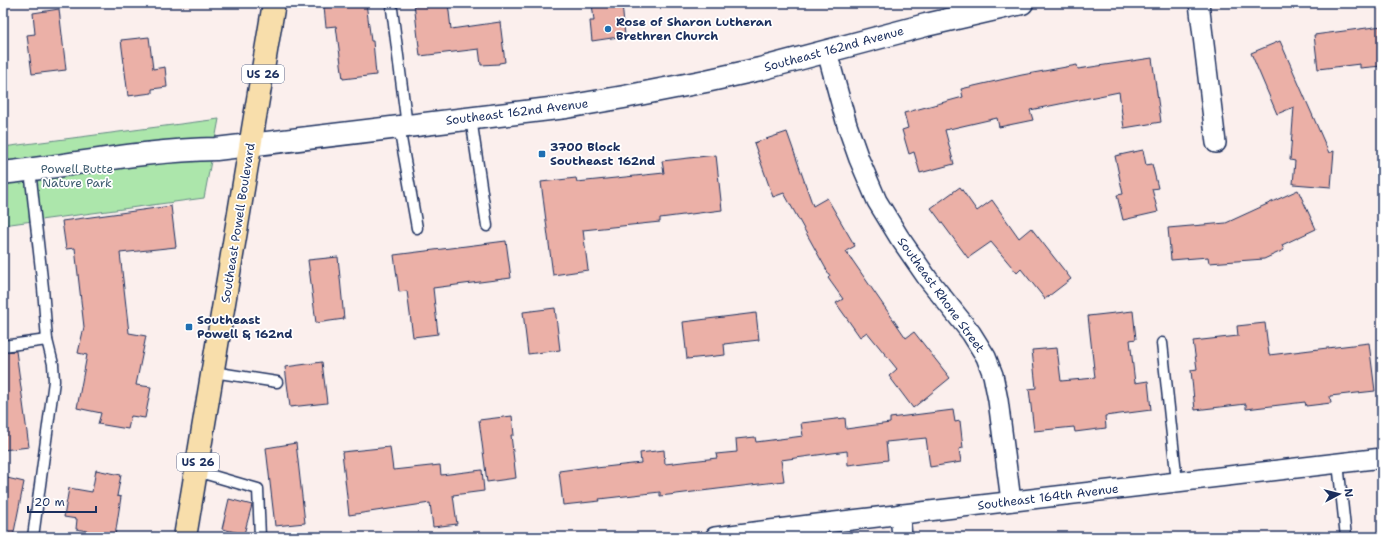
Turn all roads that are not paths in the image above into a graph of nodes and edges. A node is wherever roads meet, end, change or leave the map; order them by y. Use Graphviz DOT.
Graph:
graph roads {
  1 [pos="274,3"];
  2 [pos="1022,3"];
  3 [pos="1198,3"];
  4 [pos="992,6"];
  5 [pos="392,9"];
  6 [pos="827,52"];
  7 [pos="471,118"];
  8 [pos="403,126"];
  9 [pos="1216,143"];
  10 [pos="251,144"];
  11 [pos="30,170"];
  12 [pos="3,173"];
  13 [pos="487,226"];
  14 [pos="417,228"];
  15 [pos="47,340"];
  16 [pos="1162,343"];
  17 [pos="3,346"];
  18 [pos="213,372"];
  19 [pos="277,382"];
  20 [pos="1382,458"];
  21 [pos="1338,463"];
  22 [pos="196,471"];
  23 [pos="1177,482"];
  24 [pos="1011,501"];
  25 [pos="900,514"];
  26 [pos="33,537"];
  27 [pos="185,537"];
  28 [pos="188,537"];
  29 [pos="260,537"];
  30 [pos="715,537"];
  31 [pos="902,537"];
  32 [pos="1346,537"];
  1 -- 10 [label="main road, Southeast Powell Boulevard / US 26"];
  2 -- 4 [label="main road, Southeast 162nd Avenue"];
  3 -- 9 [label="street"];
  4 -- 6 [label="main road, Southeast 162nd Avenue"];
  5 -- 8 [label="lane"];
  6 -- 7 [label="main road, Southeast 162nd Avenue"];
  6 -- 24 [label="street, Southeast Rhone Street"];
  7 -- 8 [label="main road, Southeast 162nd Avenue"];
  7 -- 13 [label="lane"];
  8 -- 10 [label="main road, Southeast 162nd Avenue"];
  8 -- 14 [label="lane"];
  10 -- 11 [label="main road, Southeast 162nd Avenue"];
  10 -- 18 [label="main road, Southeast Powell Boulevard / US 26"];
  11 -- 12 [label="main road, Southeast 162nd Avenue"];
  11 -- 15 [label="lane"];
  15 -- 17 [label="lane"];
  15 -- 26 [label="lane"];
  16 -- 23 [label="lane"];
  18 -- 19 [label="lane"];
  18 -- 22 [label="main road, Southeast Powell Boulevard / US 26"];
  20 -- 21 [label="street, Southeast 164th Avenue"];
  21 -- 23 [label="street, Southeast 164th Avenue"];
  21 -- 32 [label="lane"];
  22 -- 27 [label="main road, Southeast Powell Boulevard / US 26"];
  22 -- 29 [label="lane"];
  23 -- 24 [label="street, Southeast 164th Avenue"];
  24 -- 25 [label="street, Southeast 164th Avenue"];
  25 -- 30 [label="street, Southeast 164th Avenue"];
  25 -- 31 [label="street"];
  27 -- 28 [label="lane"];
}
